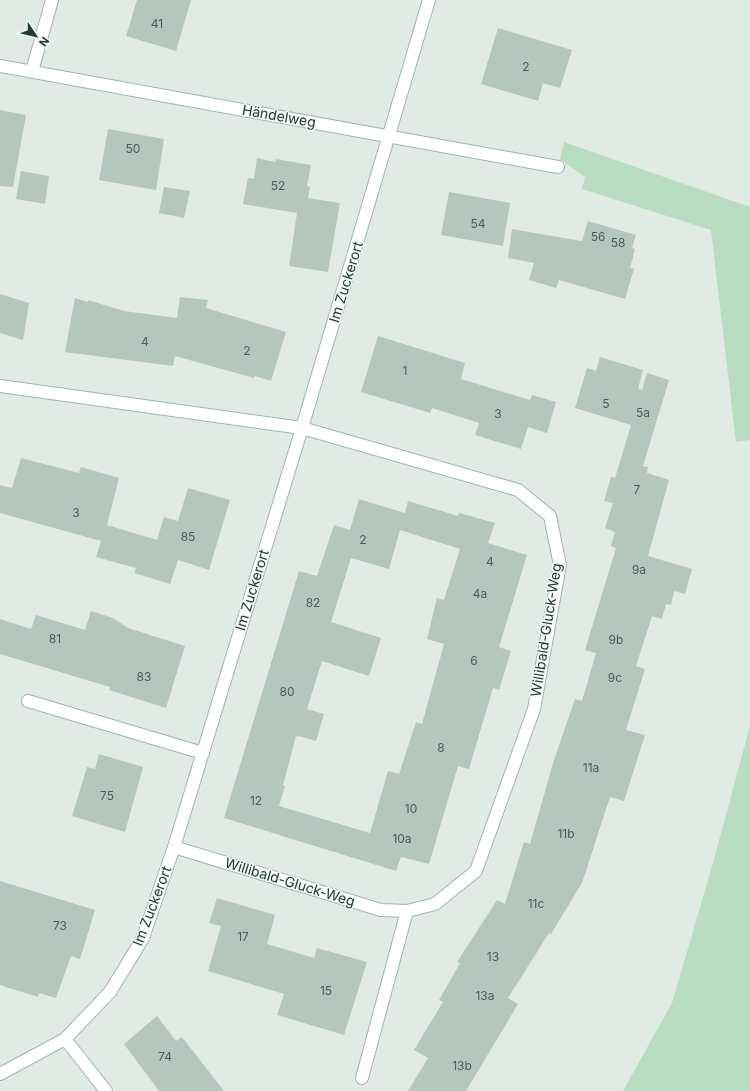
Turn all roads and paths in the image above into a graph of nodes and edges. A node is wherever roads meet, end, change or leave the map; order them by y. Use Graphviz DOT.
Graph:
graph roads {
  1 [pos="52,0"];
  2 [pos="429,0"];
  3 [pos="0,66"];
  4 [pos="32,71"];
  5 [pos="390,136"];
  6 [pos="558,167"];
  7 [pos="0,386"];
  8 [pos="302,428"];
  9 [pos="28,702"];
  10 [pos="202,753"];
  11 [pos="174,847"];
  12 [pos="407,911"];
  13 [pos="65,1039"];
  14 [pos="0,1074"];
  15 [pos="362,1078"];
  16 [pos="106,1091"];
  1 -- 4 [label="street"];
  2 -- 5 [label="street, Im Zuckerort"];
  3 -- 4 [label="street, Händelweg"];
  4 -- 5 [label="street, Händelweg"];
  5 -- 6 [label="street, Händelweg"];
  5 -- 8 [label="street, Im Zuckerort"];
  7 -- 8 [label="street"];
  8 -- 10 [label="street, Im Zuckerort"];
  8 -- 12 [label="street, Willibald-Gluck-Weg"];
  9 -- 10 [label="street"];
  10 -- 11 [label="street, Im Zuckerort"];
  11 -- 12 [label="street, Willibald-Gluck-Weg"];
  11 -- 13 [label="street, Im Zuckerort"];
  12 -- 15 [label="street"];
  13 -- 14 [label="street, Im Zuckerort"];
  13 -- 16 [label="street"];
}
